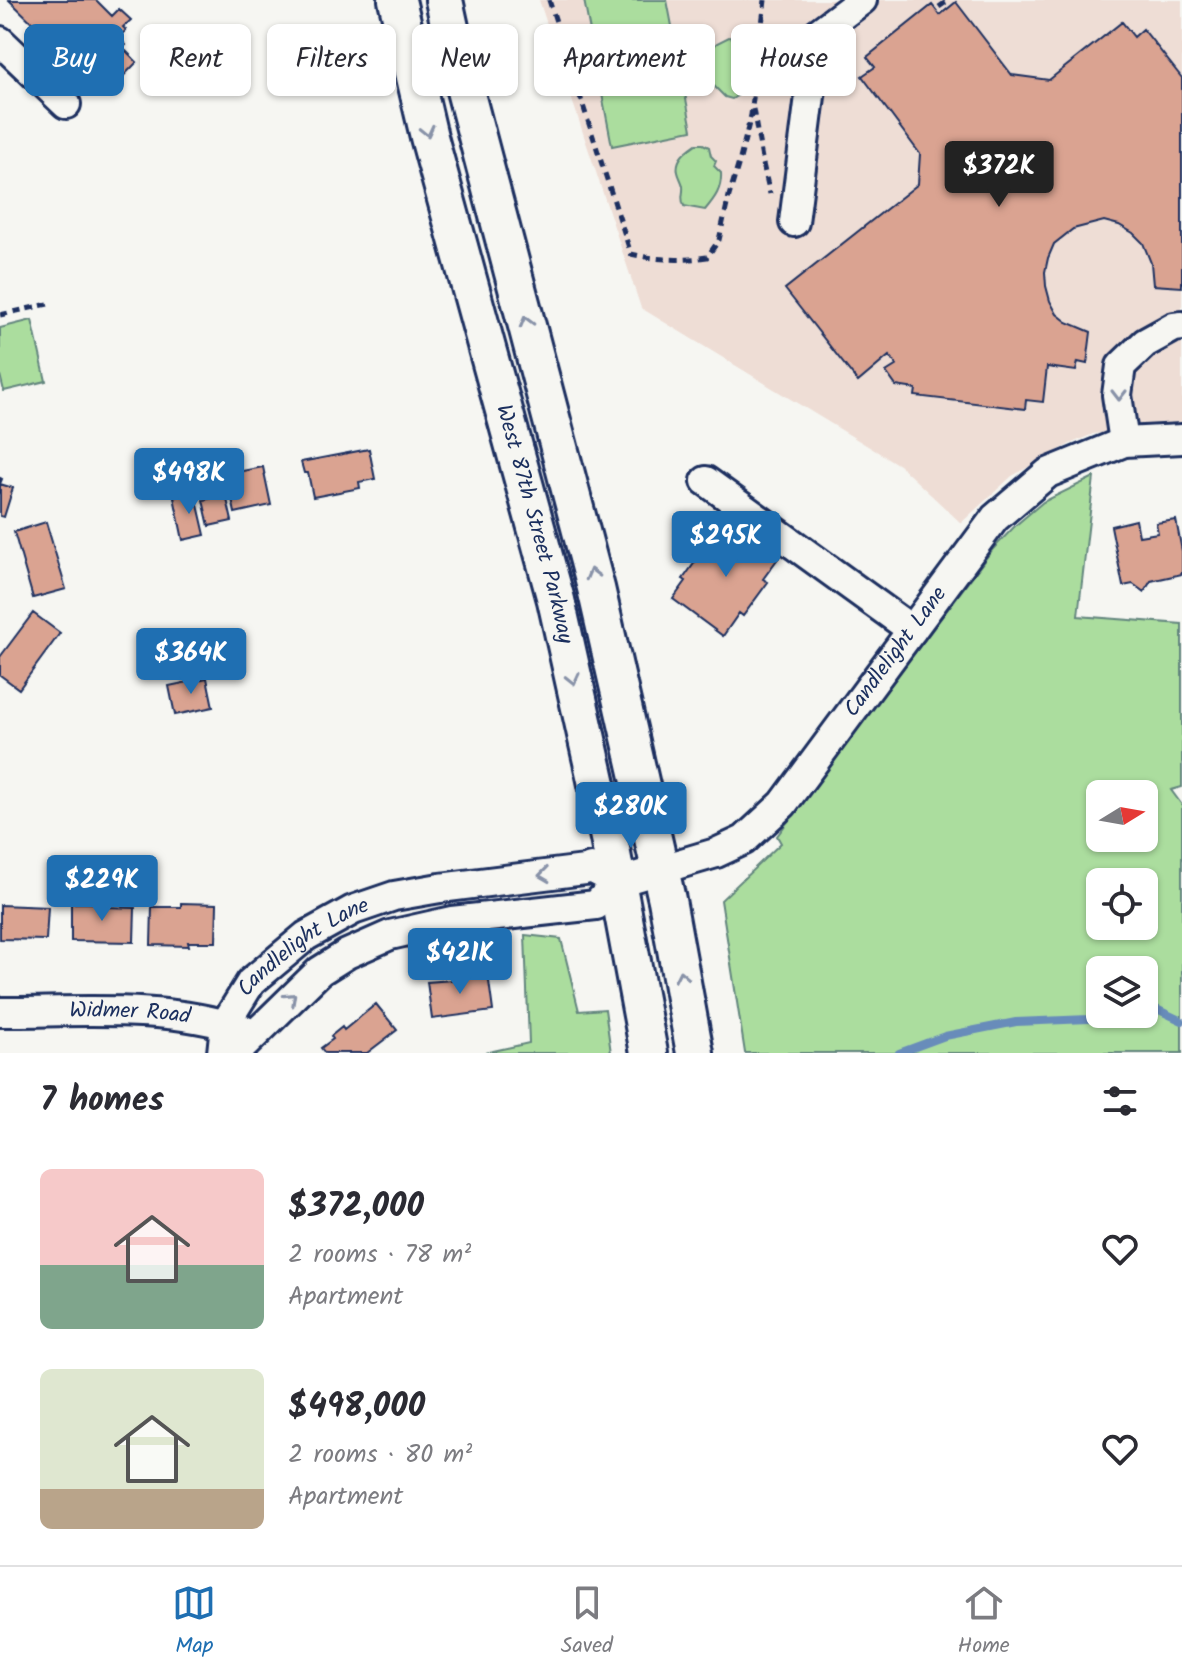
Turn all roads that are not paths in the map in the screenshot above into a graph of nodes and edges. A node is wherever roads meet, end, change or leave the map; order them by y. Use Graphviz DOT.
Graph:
graph roads {
  1 [pos="397,0"];
  2 [pos="444,0"];
  3 [pos="862,0"];
  4 [pos="0,41"];
  5 [pos="66,104"];
  6 [pos="794,222"];
  7 [pos="1182,326"];
  8 [pos="1182,439"];
  9 [pos="1124,442"];
  10 [pos="706,481"];
  11 [pos="912,630"];
  12 [pos="659,868"];
  13 [pos="618,882"];
  14 [pos="353,910"];
  15 [pos="369,944"];
  16 [pos="0,1012"];
  17 [pos="225,1024"];
  18 [pos="246,1044"];
  19 [pos="222,1053"];
  20 [pos="649,1053"];
  21 [pos="695,1053"];
  1 -- 13 [label="main road, West 87th Street Parkway, one-way"];
  12 -- 2 [label="main road, West 87th Street Parkway, one-way"];
  3 -- 6 [label="street"];
  4 -- 5 [label="street"];
  7 -- 9 [label="street, one-way"];
  8 -- 9 [label="street, Candlelight Lane"];
  9 -- 11 [label="street, Candlelight Lane"];
  10 -- 11 [label="street"];
  11 -- 12 [label="street, Candlelight Lane"];
  12 -- 13 [label="street, Candlelight Lane"];
  21 -- 12 [label="main road, West 87th Street Parkway, one-way"];
  13 -- 14 [label="street, Candlelight Lane, one-way"];
  13 -- 15 [label="street, Candlelight Lane"];
  13 -- 20 [label="main road, West 87th Street Parkway"];
  14 -- 15 [label="street"];
  14 -- 17 [label="street, Candlelight Lane"];
  18 -- 15 [label="street, Candlelight Lane, one-way"];
  16 -- 17 [label="street, Widmer Road"];
  17 -- 18 [label="street, Widmer Road"];
  17 -- 19 [label="street, Candlelight Lane"];
}
